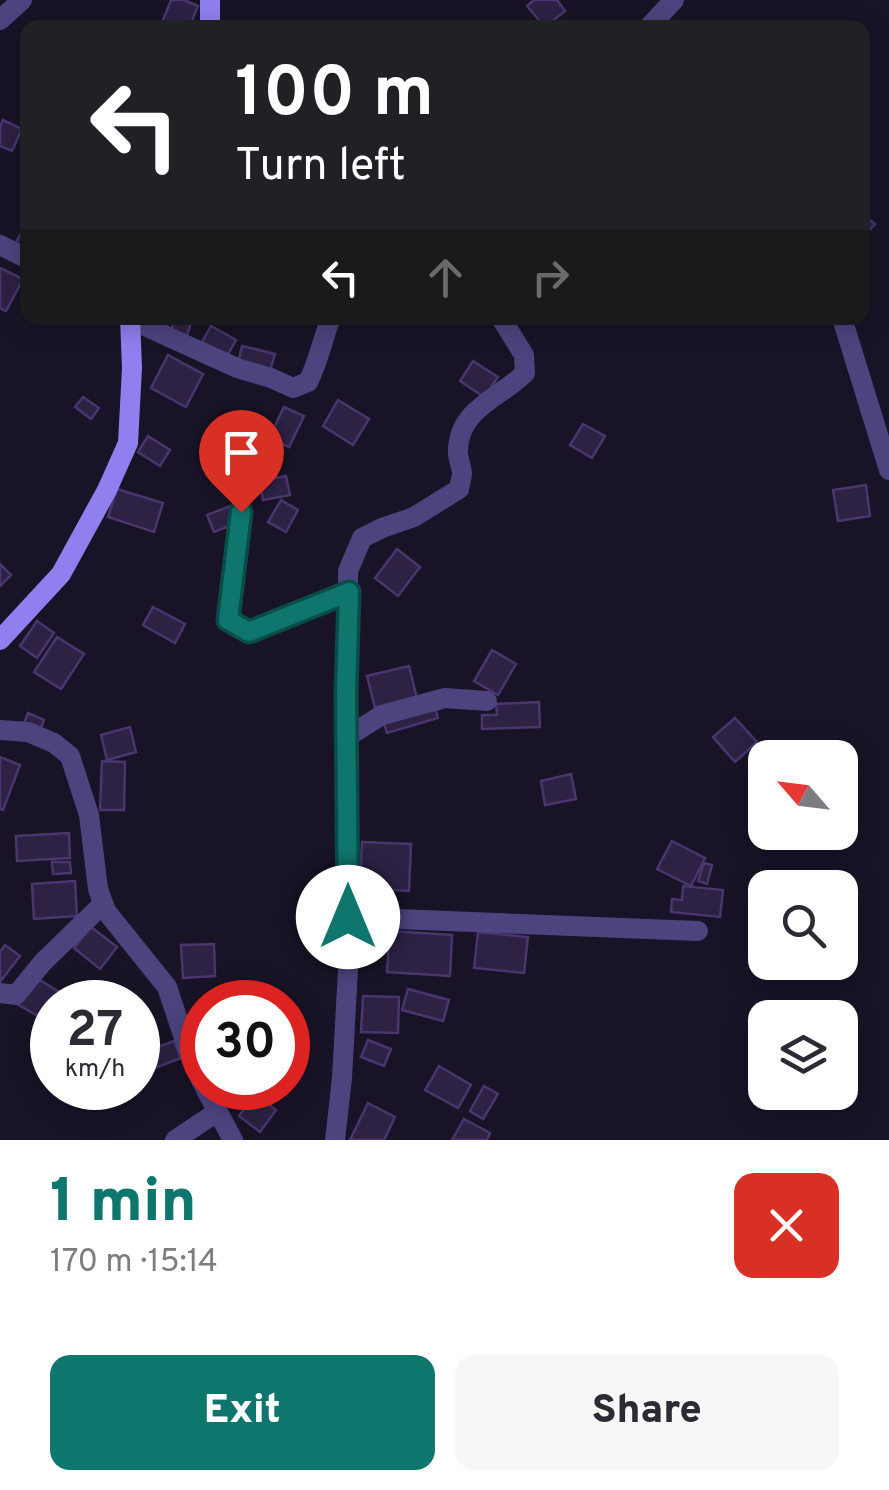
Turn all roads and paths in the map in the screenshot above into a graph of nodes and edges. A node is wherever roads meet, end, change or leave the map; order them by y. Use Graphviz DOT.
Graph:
graph roads {
  1 [pos="22,0"];
  2 [pos="674,0"];
  3 [pos="0,20"];
  4 [pos="655,20"];
  5 [pos="129,325"];
  6 [pos="144,325"];
  7 [pos="328,325"];
  8 [pos="506,325"];
  9 [pos="844,325"];
  10 [pos="887,456"];
  11 [pos="241,512"];
  12 [pos="349,592"];
  13 [pos="0,640"];
  14 [pos="487,701"];
  15 [pos="0,730"];
  16 [pos="347,737"];
  17 [pos="103,904"];
  18 [pos="348,917"];
  19 [pos="698,931"];
  20 [pos="0,993"];
  21 [pos="180,1027"];
  22 [pos="218,1112"];
  23 [pos="176,1140"];
  24 [pos="233,1140"];
  25 [pos="335,1140"];
  1 -- 3 [label="street"];
  2 -- 4 [label="street"];
  5 -- 13 [label="main road"];
  6 -- 7 [label="street"];
  8 -- 12 [label="street"];
  9 -- 10 [label="street"];
  11 -- 12 [label="street"];
  12 -- 16 [label="street"];
  14 -- 16 [label="street"];
  15 -- 17 [label="street"];
  16 -- 18 [label="street"];
  17 -- 20 [label="street"];
  17 -- 21 [label="street"];
  18 -- 19 [label="street"];
  18 -- 25 [label="street"];
  22 -- 23 [label="street"];
  22 -- 24 [label="street"];
}
